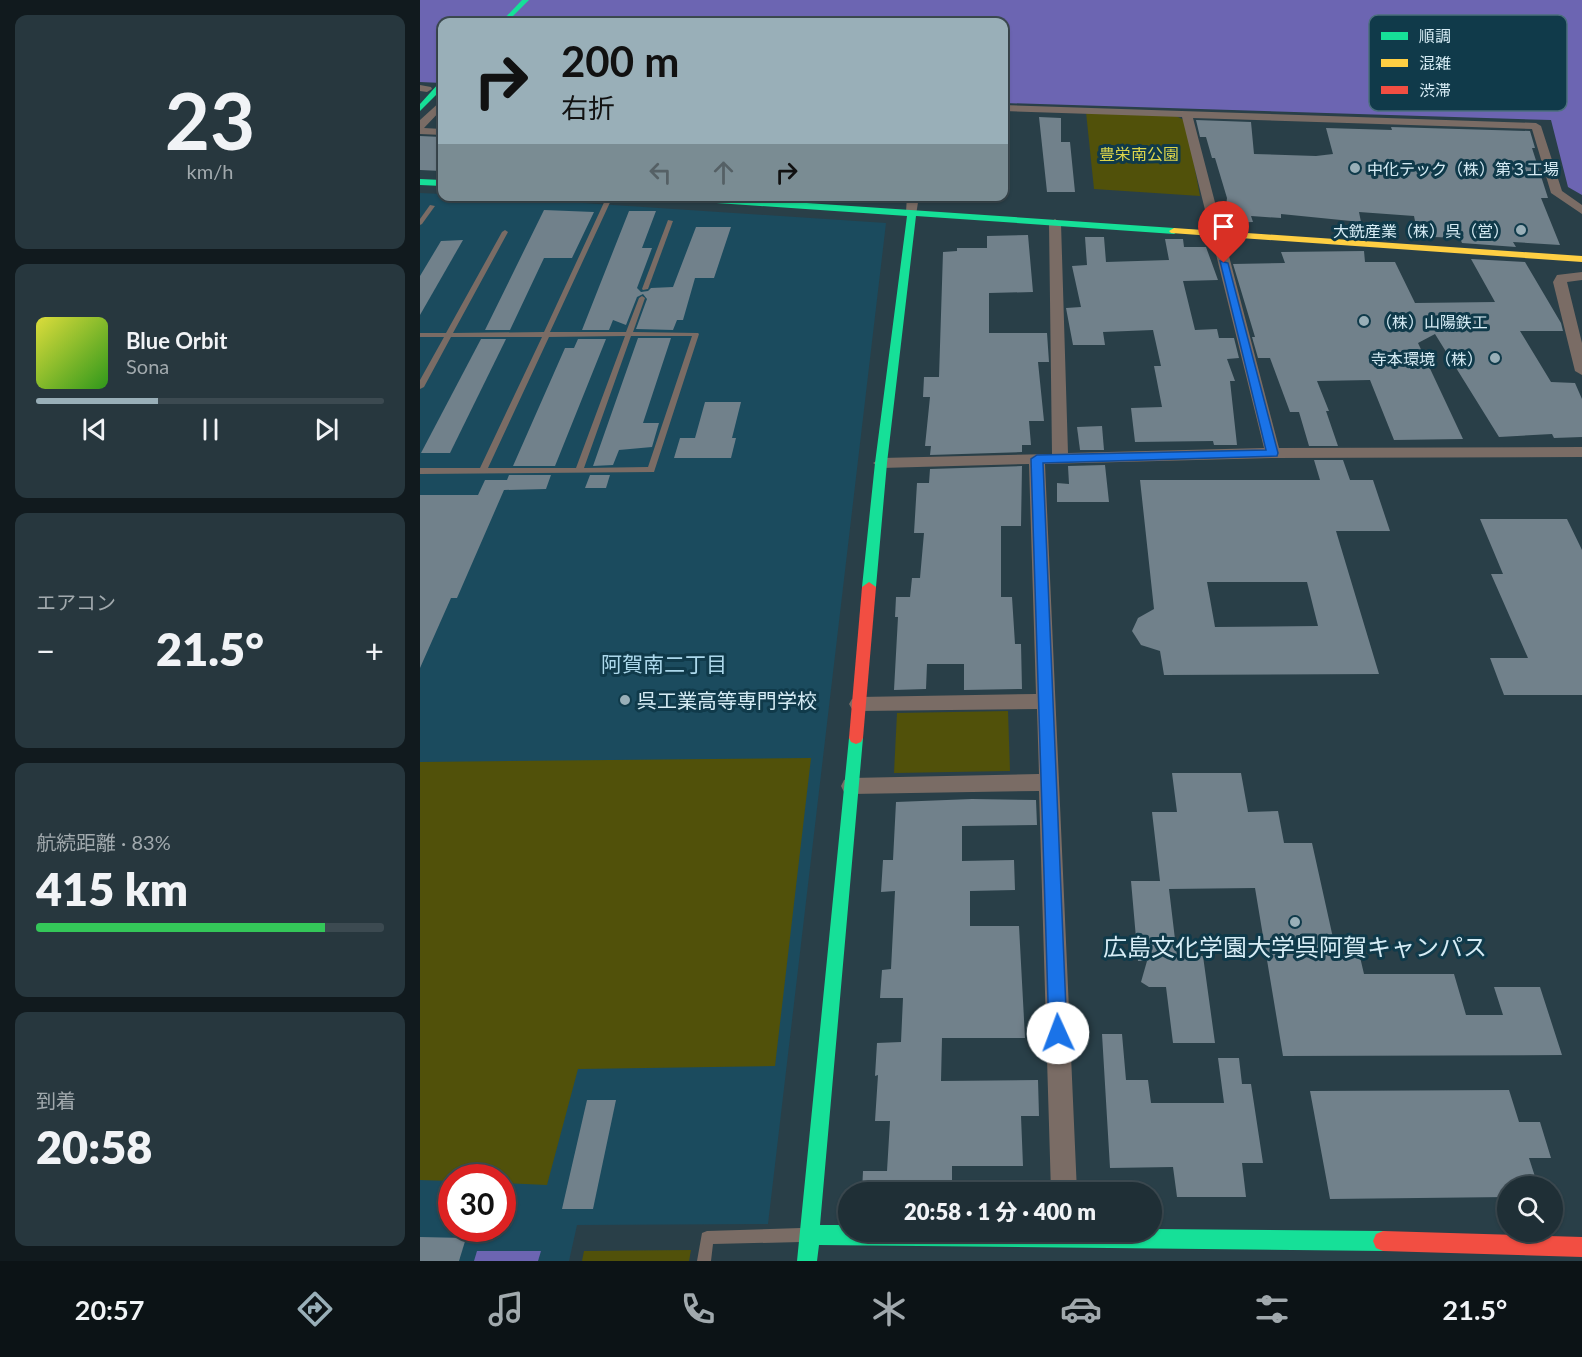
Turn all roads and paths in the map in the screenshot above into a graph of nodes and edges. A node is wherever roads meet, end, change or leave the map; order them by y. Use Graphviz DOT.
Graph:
graph roads {
  1 [pos="526,0"];
  2 [pos="508,18"];
  3 [pos="438,89"];
  4 [pos="438,107"];
  5 [pos="1008,108"];
  6 [pos="420,109"];
  7 [pos="1186,113"];
  8 [pos="420,126"];
  9 [pos="420,131"];
  10 [pos="438,132"];
  11 [pos="420,182"];
  12 [pos="438,183"];
  13 [pos="608,201"];
  14 [pos="752,201"];
  15 [pos="913,201"];
  16 [pos="432,206"];
  17 [pos="1582,210"];
  18 [pos="912,212"];
  19 [pos="670,221"];
  20 [pos="420,223"];
  21 [pos="1055,223"];
  22 [pos="505,232"];
  23 [pos="1216,235"];
  24 [pos="1582,259"];
  25 [pos="1582,276"];
  26 [pos="645,289"];
  27 [pos="642,298"];
  28 [pos="628,334"];
  29 [pos="420,335"];
  30 [pos="449,335"];
  31 [pos="545,335"];
  32 [pos="1582,371"];
  33 [pos="420,387"];
  34 [pos="1582,452"];
  35 [pos="1273,453"];
  36 [pos="1060,458"];
  37 [pos="1037,459"];
  38 [pos="881,463"];
  39 [pos="579,470"];
  40 [pos="420,471"];
  41 [pos="483,471"];
  42 [pos="1047,700"];
  43 [pos="860,704"];
  44 [pos="1049,782"];
  45 [pos="851,786"];
  46 [pos="1064,1182"];
  47 [pos="809,1235"];
  48 [pos="838,1235"];
  49 [pos="1162,1241"];
  50 [pos="1582,1247"];
  51 [pos="1282,1250"];
  52 [pos="704,1261"];
  53 [pos="807,1261"];
  1 -- 2 [label="street"];
  3 -- 6 [label="street"];
  4 -- 8 [label="street"];
  5 -- 7 [label="street"];
  7 -- 17 [label="street"];
  7 -- 23 [label="street"];
  9 -- 10 [label="street"];
  11 -- 12 [label="street"];
  13 -- 31 [label="lane"];
  14 -- 18 [label="street"];
  15 -- 18 [label="street"];
  16 -- 20 [label="lane"];
  18 -- 21 [label="street"];
  18 -- 38 [label="street"];
  19 -- 26 [label="lane"];
  21 -- 23 [label="street"];
  21 -- 36 [label="street"];
  22 -- 30 [label="lane"];
  23 -- 24 [label="street"];
  23 -- 35 [label="street"];
  25 -- 32 [label="street"];
  27 -- 28 [label="lane"];
  28 -- 31 [label="lane"];
  28 -- 39 [label="lane"];
  28 -- 39 [label="lane"];
  29 -- 30 [label="lane"];
  30 -- 31 [label="lane"];
  30 -- 33 [label="lane"];
  31 -- 41 [label="lane"];
  34 -- 35 [label="street"];
  35 -- 36 [label="street"];
  36 -- 37 [label="street"];
  37 -- 38 [label="street"];
  37 -- 42 [label="street"];
  38 -- 43 [label="street"];
  39 -- 41 [label="lane"];
  40 -- 41 [label="lane"];
  42 -- 43 [label="street"];
  42 -- 44 [label="street"];
  43 -- 45 [label="street"];
  44 -- 45 [label="street"];
  44 -- 46 [label="street"];
  45 -- 47 [label="street"];
  47 -- 48 [label="street"];
  47 -- 52 [label="lane"];
  47 -- 53 [label="street"];
  49 -- 51 [label="street"];
  50 -- 51 [label="street"];
}
